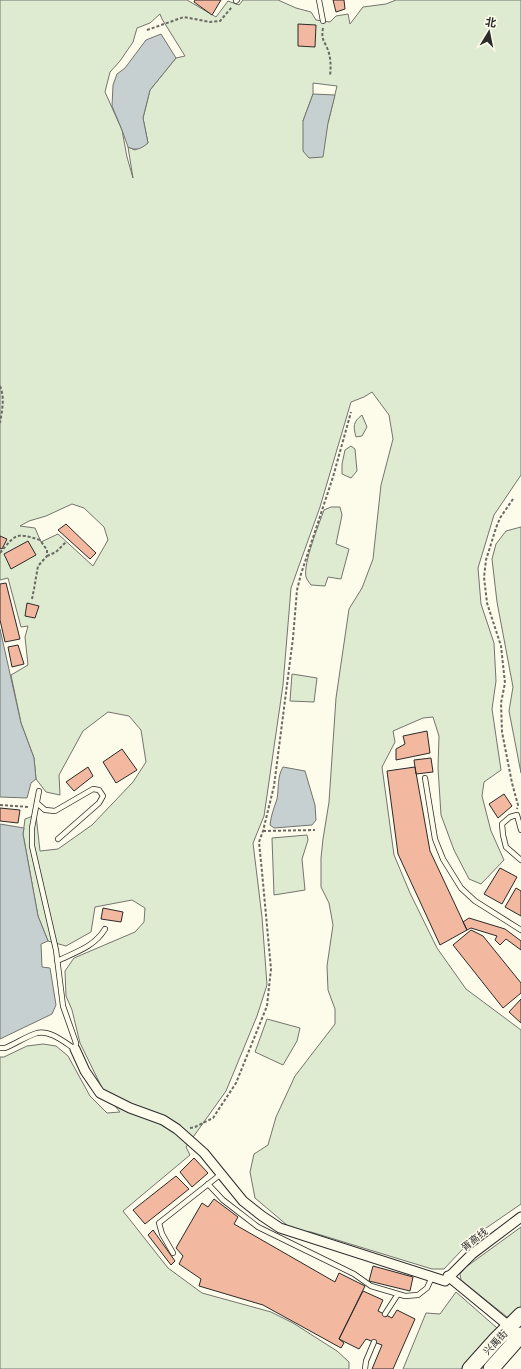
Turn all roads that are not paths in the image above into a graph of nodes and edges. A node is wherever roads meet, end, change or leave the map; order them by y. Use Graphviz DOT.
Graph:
graph roads {
  1 [pos="319,0"];
  2 [pos="324,21"];
  3 [pos="425,778"];
  4 [pos="39,791"];
  5 [pos="37,803"];
  6 [pos="521,830"];
  7 [pos="58,839"];
  8 [pos="521,860"];
  9 [pos="105,929"];
  10 [pos="521,930"];
  11 [pos="57,961"];
  12 [pos="0,1048"];
  13 [pos="75,1049"];
  14 [pos="221,1174"];
  15 [pos="208,1184"];
  16 [pos="521,1217"];
  17 [pos="173,1253"];
  18 [pos="432,1277"];
  19 [pos="446,1279"];
  20 [pos="398,1294"];
  21 [pos="385,1314"];
  22 [pos="521,1316"];
  23 [pos="515,1331"];
  24 [pos="374,1342"];
  25 [pos="365,1369"];
  26 [pos="470,1369"];
  27 [pos="491,1369"];
  1 -- 2 [label="lane"];
  3 -- 10 [label="lane"];
  4 -- 5 [label="lane"];
  5 -- 7 [label="lane"];
  5 -- 11 [label="lane"];
  6 -- 8 [label="lane"];
  9 -- 11 [label="lane"];
  11 -- 13 [label="lane"];
  12 -- 13 [label="lane"];
  13 -- 14 [label="street"];
  14 -- 15 [label="lane"];
  14 -- 18 [label="street"];
  15 -- 17 [label="lane"];
  15 -- 20 [label="lane"];
  16 -- 19 [label="street, 胥高线"];
  18 -- 19 [label="street"];
  18 -- 20 [label="lane"];
  19 -- 23 [label="street"];
  20 -- 21 [label="lane"];
  22 -- 23 [label="main road, 兴禹街"];
  23 -- 26 [label="main road, 兴禹街"];
  23 -- 27 [label="main road, 兴禹街"];
  24 -- 25 [label="lane"];
}
